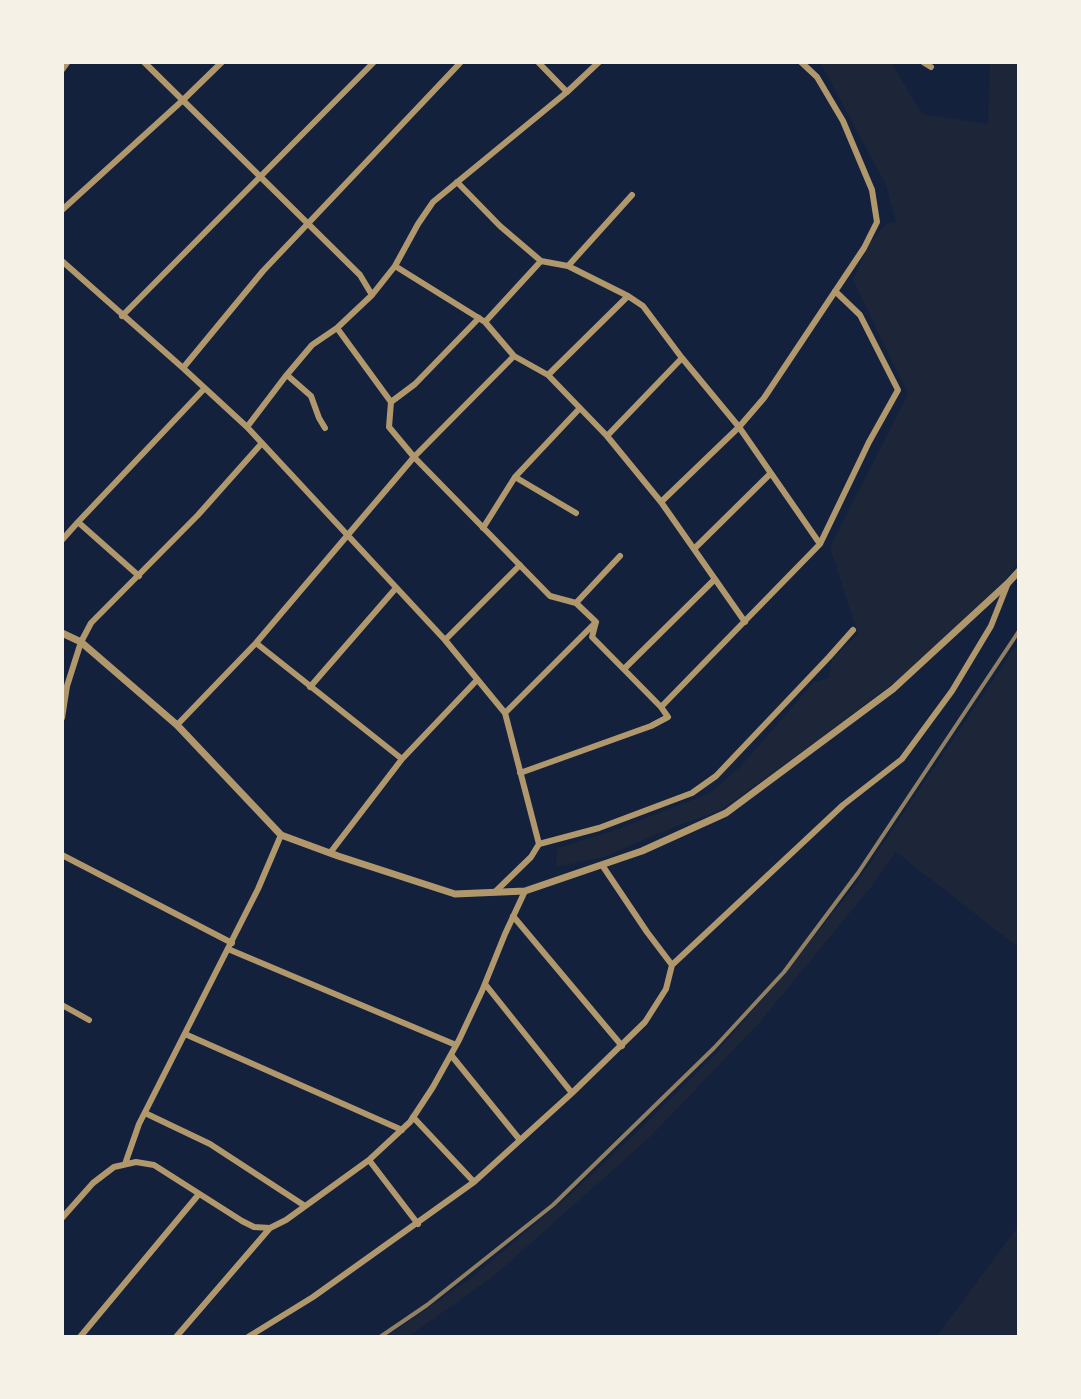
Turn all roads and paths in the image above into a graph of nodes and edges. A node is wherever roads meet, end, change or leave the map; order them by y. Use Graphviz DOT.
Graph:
graph roads {
  1 [pos="67,62"];
  2 [pos="144,62"];
  3 [pos="222,62"];
  4 [pos="374,62"];
  5 [pos="461,62"];
  6 [pos="538,62"];
  7 [pos="599,62"];
  8 [pos="801,62"];
  9 [pos="923,62"];
  10 [pos="931,67"];
  11 [pos="62,69"];
  12 [pos="567,92"];
  13 [pos="183,100"];
  14 [pos="261,175"];
  15 [pos="457,182"];
  16 [pos="632,195"];
  17 [pos="62,210"];
  18 [pos="308,224"];
  19 [pos="62,261"];
  20 [pos="541,261"];
  21 [pos="395,266"];
  22 [pos="568,266"];
  23 [pos="835,291"];
  24 [pos="372,295"];
  25 [pos="628,296"];
  26 [pos="122,316"];
  27 [pos="482,320"];
  28 [pos="337,328"];
  29 [pos="514,356"];
  30 [pos="682,358"];
  31 [pos="183,368"];
  32 [pos="287,375"];
  33 [pos="548,375"];
  34 [pos="204,389"];
  35 [pos="391,402"];
  36 [pos="580,408"];
  37 [pos="247,427"];
  38 [pos="739,427"];
  39 [pos="325,428"];
  40 [pos="607,436"];
  41 [pos="262,443"];
  42 [pos="414,457"];
  43 [pos="770,474"];
  44 [pos="515,477"];
  45 [pos="661,502"];
  46 [pos="576,513"];
  47 [pos="78,522"];
  48 [pos="483,528"];
  49 [pos="347,536"];
  50 [pos="62,540"];
  51 [pos="820,544"];
  52 [pos="694,549"];
  53 [pos="620,556"];
  54 [pos="520,565"];
  55 [pos="1019,571"];
  56 [pos="139,576"];
  57 [pos="715,579"];
  58 [pos="1008,583"];
  59 [pos="396,588"];
  60 [pos="576,603"];
  61 [pos="596,622"];
  62 [pos="745,622"];
  63 [pos="853,630"];
  64 [pos="62,633"];
  65 [pos="445,640"];
  66 [pos="81,642"];
  67 [pos="256,643"];
  68 [pos="624,669"];
  69 [pos="477,680"];
  70 [pos="310,687"];
  71 [pos="661,707"];
  72 [pos="505,713"];
  73 [pos="62,718"];
  74 [pos="177,725"];
  75 [pos="402,759"];
  76 [pos="520,773"];
  77 [pos="281,835"];
  78 [pos="539,844"];
  79 [pos="330,853"];
  80 [pos="62,855"];
  81 [pos="602,865"];
  82 [pos="525,891"];
  83 [pos="495,892"];
  84 [pos="513,916"];
  85 [pos="230,946"];
  86 [pos="672,965"];
  87 [pos="485,984"];
  88 [pos="62,1005"];
  89 [pos="89,1020"];
  90 [pos="185,1034"];
  91 [pos="456,1045"];
  92 [pos="622,1046"];
  93 [pos="451,1055"];
  94 [pos="572,1093"];
  95 [pos="145,1113"];
  96 [pos="413,1117"];
  97 [pos="402,1130"];
  98 [pos="520,1140"];
  99 [pos="369,1160"];
  100 [pos="125,1164"];
  101 [pos="474,1182"];
  102 [pos="199,1194"];
  103 [pos="305,1206"];
  104 [pos="62,1218"];
  105 [pos="418,1224"];
  106 [pos="270,1228"];
  107 [pos="80,1337"];
  108 [pos="176,1337"];
  109 [pos="248,1337"];
  1 -- 11 [label="street"];
  2 -- 13 [label="street"];
  3 -- 13 [label="street"];
  4 -- 14 [label="street"];
  5 -- 18 [label="street"];
  6 -- 12 [label="street"];
  7 -- 12 [label="street"];
  8 -- 23 [label="street"];
  9 -- 10 [label="street"];
  12 -- 15 [label="street"];
  13 -- 14 [label="street"];
  13 -- 17 [label="street"];
  14 -- 18 [label="street"];
  14 -- 26 [label="street"];
  15 -- 20 [label="street"];
  15 -- 21 [label="street"];
  16 -- 22 [label="street"];
  18 -- 24 [label="street"];
  18 -- 31 [label="street"];
  19 -- 26 [label="street"];
  20 -- 22 [label="street"];
  20 -- 27 [label="street"];
  21 -- 24 [label="street"];
  21 -- 27 [label="street"];
  22 -- 25 [label="street"];
  23 -- 38 [label="street"];
  23 -- 51 [label="street"];
  24 -- 28 [label="street"];
  25 -- 30 [label="street"];
  25 -- 33 [label="street"];
  26 -- 31 [label="street"];
  27 -- 29 [label="street"];
  27 -- 35 [label="street"];
  28 -- 32 [label="street"];
  28 -- 35 [label="street"];
  29 -- 33 [label="street"];
  29 -- 42 [label="street"];
  30 -- 38 [label="street"];
  30 -- 40 [label="street"];
  31 -- 34 [label="street"];
  32 -- 37 [label="street"];
  32 -- 39 [label="street"];
  33 -- 36 [label="street"];
  34 -- 37 [label="street"];
  34 -- 47 [label="street"];
  35 -- 42 [label="street"];
  36 -- 40 [label="street"];
  36 -- 44 [label="street"];
  37 -- 41 [label="street"];
  38 -- 43 [label="street"];
  38 -- 45 [label="street"];
  40 -- 45 [label="street"];
  41 -- 49 [label="street"];
  41 -- 56 [label="street"];
  42 -- 48 [label="street"];
  42 -- 49 [label="street"];
  43 -- 51 [label="street"];
  43 -- 52 [label="street"];
  44 -- 46 [label="street"];
  44 -- 48 [label="street"];
  45 -- 52 [label="street"];
  47 -- 50 [label="street"];
  47 -- 56 [label="street"];
  48 -- 54 [label="street"];
  49 -- 59 [label="street"];
  49 -- 67 [label="street"];
  51 -- 62 [label="street"];
  52 -- 57 [label="street"];
  53 -- 60 [label="street"];
  54 -- 60 [label="street"];
  54 -- 65 [label="street"];
  55 -- 58 [label="street"];
  56 -- 66 [label="street"];
  57 -- 62 [label="street"];
  57 -- 68 [label="street"];
  58 -- 81 [label="street"];
  58 -- 86 [label="street"];
  59 -- 65 [label="street"];
  59 -- 70 [label="street"];
  60 -- 61 [label="street"];
  61 -- 68 [label="street"];
  61 -- 72 [label="street"];
  62 -- 71 [label="street"];
  63 -- 78 [label="street"];
  64 -- 66 [label="street"];
  65 -- 69 [label="street"];
  66 -- 73 [label="street"];
  66 -- 74 [label="street"];
  67 -- 70 [label="street"];
  67 -- 74 [label="street"];
  68 -- 71 [label="street"];
  69 -- 72 [label="street"];
  69 -- 75 [label="street"];
  70 -- 75 [label="street"];
  71 -- 76 [label="street"];
  72 -- 76 [label="street"];
  74 -- 77 [label="street"];
  75 -- 79 [label="street"];
  76 -- 78 [label="street"];
  77 -- 79 [label="street"];
  77 -- 85 [label="street"];
  78 -- 83 [label="street"];
  79 -- 83 [label="street"];
  80 -- 85 [label="street"];
  81 -- 82 [label="street"];
  81 -- 86 [label="street"];
  82 -- 83 [label="street"];
  82 -- 84 [label="street"];
  84 -- 87 [label="street"];
  84 -- 92 [label="street"];
  85 -- 90 [label="street"];
  85 -- 91 [label="street"];
  86 -- 92 [label="street"];
  87 -- 91 [label="street"];
  87 -- 94 [label="street"];
  88 -- 89 [label="street"];
  90 -- 95 [label="street"];
  90 -- 97 [label="street"];
  91 -- 93 [label="street"];
  92 -- 94 [label="street"];
  93 -- 96 [label="street"];
  93 -- 98 [label="street"];
  94 -- 98 [label="street"];
  95 -- 100 [label="street"];
  95 -- 103 [label="street"];
  96 -- 97 [label="street"];
  96 -- 101 [label="street"];
  97 -- 99 [label="street"];
  98 -- 101 [label="street"];
  99 -- 103 [label="street"];
  99 -- 105 [label="street"];
  100 -- 102 [label="street"];
  100 -- 104 [label="street"];
  101 -- 105 [label="street"];
  102 -- 106 [label="street"];
  102 -- 107 [label="street"];
  103 -- 106 [label="street"];
  105 -- 109 [label="street"];
  106 -- 108 [label="street"];
}
